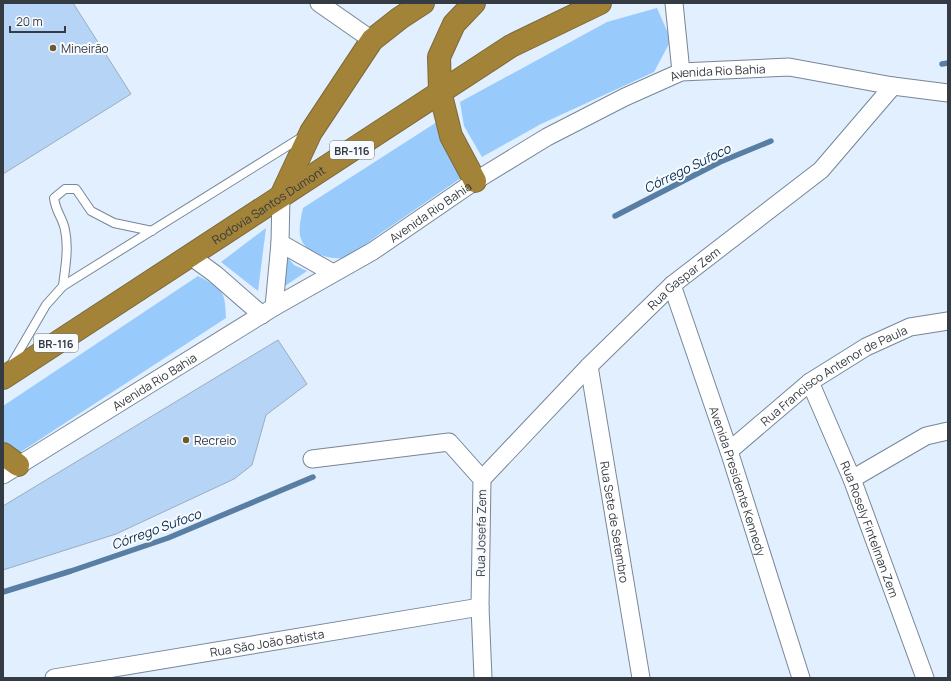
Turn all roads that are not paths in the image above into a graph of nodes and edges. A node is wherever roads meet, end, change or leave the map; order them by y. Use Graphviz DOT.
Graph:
graph roads {
  1 [pos="320,3"];
  2 [pos="423,3"];
  3 [pos="474,3"];
  4 [pos="600,3"];
  5 [pos="674,3"];
  6 [pos="372,40"];
  7 [pos="681,72"];
  8 [pos="892,86"];
  9 [pos="440,91"];
  10 [pos="948,93"];
  11 [pos="311,132"];
  12 [pos="476,181"];
  13 [pos="281,196"];
  14 [pos="152,231"];
  15 [pos="280,243"];
  16 [pos="189,255"];
  17 [pos="334,273"];
  18 [pos="672,285"];
  19 [pos="63,286"];
  20 [pos="268,311"];
  21 [pos="948,321"];
  22 [pos="589,366"];
  23 [pos="3,378"];
  24 [pos="810,382"];
  25 [pos="948,431"];
  26 [pos="729,451"];
  27 [pos="312,459"];
  28 [pos="6,468"];
  29 [pos="482,479"];
  30 [pos="852,479"];
  31 [pos="480,607"];
  32 [pos="54,678"];
  33 [pos="483,678"];
  34 [pos="641,678"];
  35 [pos="801,678"];
  36 [pos="925,678"];
  1 -- 6 [label="street"];
  2 -- 6 [label="highway"];
  3 -- 9 [label="highway"];
  4 -- 9 [label="highway, Rodovia Santos Dumont / BR-116"];
  5 -- 7 [label="street"];
  6 -- 11 [label="highway"];
  7 -- 8 [label="street, Avenida Rio Bahia"];
  7 -- 12 [label="street, Avenida Rio Bahia"];
  8 -- 10 [label="street, Avenida Rio Bahia"];
  8 -- 18 [label="street, Rua Gaspar Zem"];
  9 -- 12 [label="highway"];
  9 -- 13 [label="highway, Rodovia Santos Dumont / BR-116"];
  11 -- 13 [label="highway"];
  11 -- 14 [label="lane"];
  12 -- 17 [label="street, Avenida Rio Bahia"];
  13 -- 15 [label="street"];
  13 -- 16 [label="highway, Rodovia Santos Dumont / BR-116"];
  14 -- 19 [label="lane"];
  14 -- 19 [label="lane"];
  15 -- 17 [label="street"];
  15 -- 20 [label="street"];
  16 -- 20 [label="street"];
  16 -- 23 [label="highway, Rodovia Santos Dumont / BR-116"];
  17 -- 20 [label="street, Avenida Rio Bahia"];
  18 -- 22 [label="street, Rua Gaspar Zem"];
  18 -- 26 [label="street, Avenida Presidente Kennedy"];
  19 -- 23 [label="lane"];
  20 -- 28 [label="street, Avenida Rio Bahia"];
  21 -- 24 [label="street, Rua Francisco Antenor de Paula"];
  22 -- 29 [label="street, Rua Gaspar Zem"];
  22 -- 34 [label="street, Rua Sete de Setembro"];
  24 -- 26 [label="street, Rua Francisco Antenor de Paula"];
  24 -- 30 [label="street, Rua Rosely Fintelman Zem"];
  25 -- 30 [label="street"];
  26 -- 35 [label="street, Avenida Presidente Kennedy"];
  27 -- 29 [label="street, Rua Josefa Zem"];
  29 -- 31 [label="street, Rua Josefa Zem"];
  30 -- 36 [label="street, Rua Rosely Fintelman Zem"];
  31 -- 32 [label="street, Rua São João Batista"];
  31 -- 33 [label="street, Rua Josefa Zem"];
}
